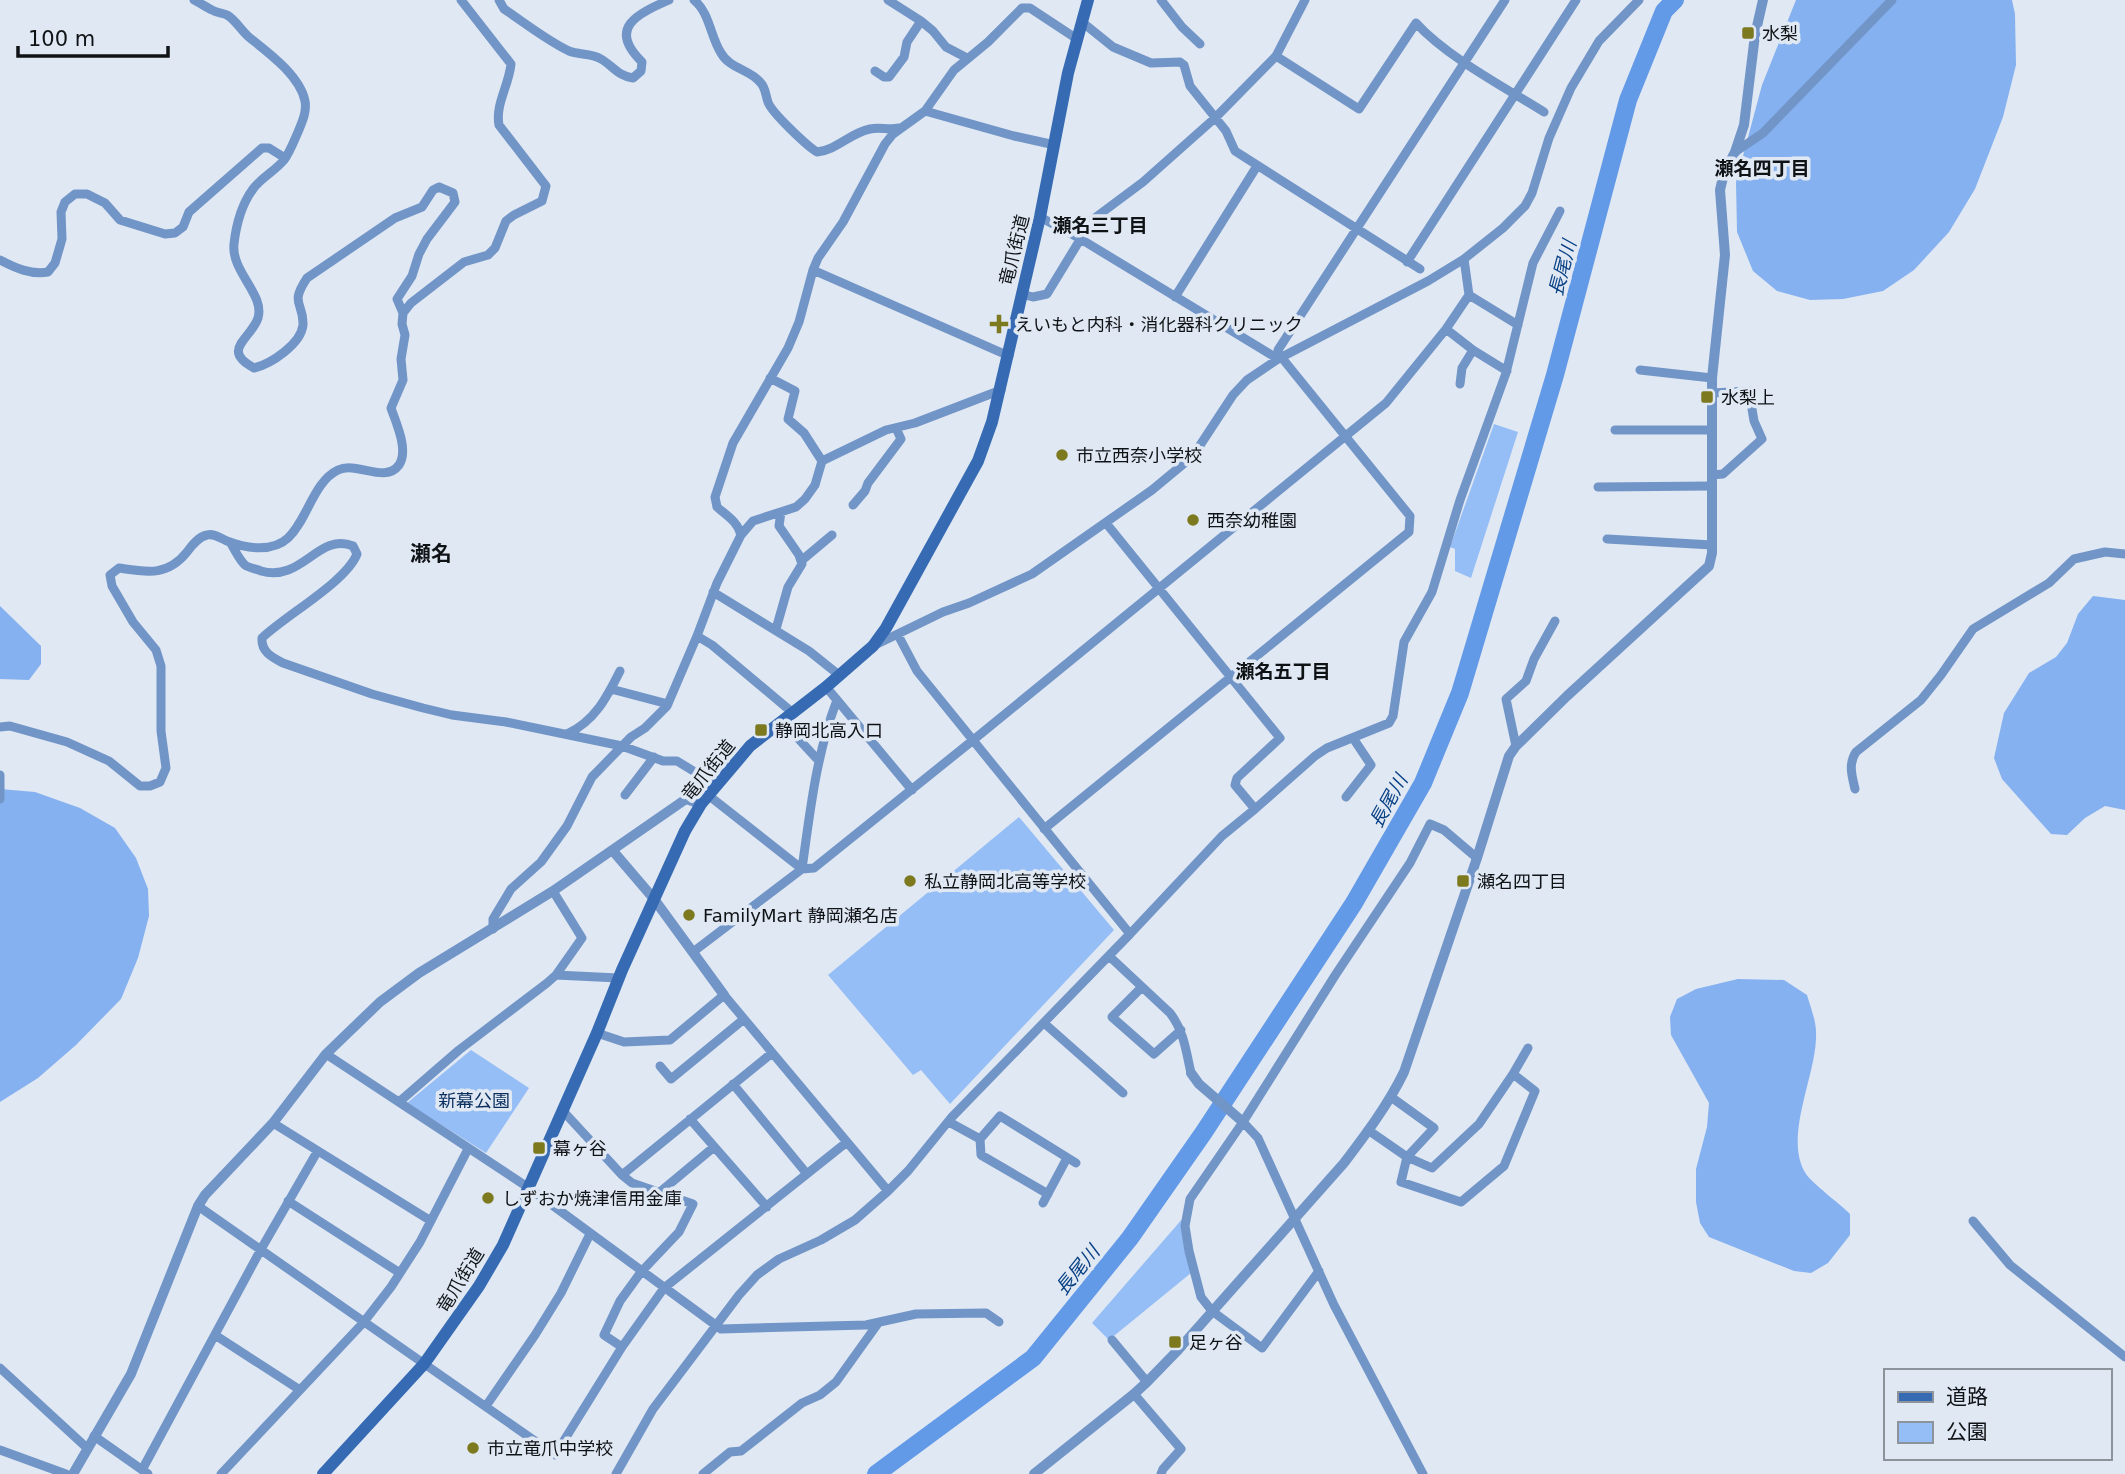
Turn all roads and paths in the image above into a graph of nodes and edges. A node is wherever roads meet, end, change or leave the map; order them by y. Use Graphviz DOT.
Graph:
graph roads {
  1 [pos="194,0"];
  2 [pos="461,0"];
  3 [pos="499,0"];
  4 [pos="669,0"];
  5 [pos="694,0"];
  6 [pos="887,0"];
  7 [pos="1088,0"];
  8 [pos="1161,0"];
  9 [pos="1305,0"];
  10 [pos="1505,0"];
  11 [pos="1576,0"];
  12 [pos="1639,0"];
  13 [pos="1763,0"];
  14 [pos="1892,0"];
  15 [pos="921,21"];
  16 [pos="1082,22"];
  17 [pos="1077,39"];
  18 [pos="1200,44"];
  19 [pos="1276,56"];
  20 [pos="967,58"];
  21 [pos="1465,62"];
  22 [pos="875,71"];
  23 [pos="1515,94"];
  24 [pos="925,111"];
  25 [pos="1544,112"];
  26 [pos="1215,117"];
  27 [pos="904,127"];
  28 [pos="1055,145"];
  29 [pos="1735,152"];
  30 [pos="285,158"];
  31 [pos="1257,166"];
  32 [pos="1560,211"];
  33 [pos="1040,217"];
  34 [pos="1356,230"];
  35 [pos="1079,238"];
  36 [pos="1464,259"];
  37 [pos="0,260"];
  38 [pos="1407,262"];
  39 [pos="1420,269"];
  40 [pos="813,270"];
  41 [pos="1021,294"];
  42 [pos="1469,295"];
  43 [pos="1175,297"];
  44 [pos="403,313"];
  45 [pos="1518,325"];
  46 [pos="1446,329"];
  47 [pos="1474,350"];
  48 [pos="1009,356"];
  49 [pos="1280,359"];
  50 [pos="1640,370"];
  51 [pos="1507,371"];
  52 [pos="770,378"];
  53 [pos="1712,378"];
  54 [pos="1460,384"];
  55 [pos="1001,390"];
  56 [pos="1712,393"];
  57 [pos="896,428"];
  58 [pos="1615,430"];
  59 [pos="1712,430"];
  60 [pos="1344,436"];
  61 [pos="822,461"];
  62 [pos="1712,480"];
  63 [pos="1598,487"];
  64 [pos="853,505"];
  65 [pos="780,512"];
  66 [pos="1106,523"];
  67 [pos="832,535"];
  68 [pos="741,536"];
  69 [pos="1607,539"];
  70 [pos="229,542"];
  71 [pos="1712,545"];
  72 [pos="2125,554"];
  73 [pos="801,561"];
  74 [pos="1158,588"];
  75 [pos="713,592"];
  76 [pos="1555,621"];
  77 [pos="776,629"];
  78 [pos="898,635"];
  79 [pos="697,636"];
  80 [pos="873,646"];
  81 [pos="620,671"];
  82 [pos="839,675"];
  83 [pos="1231,678"];
  84 [pos="826,687"];
  85 [pos="611,689"];
  86 [pos="837,700"];
  87 [pos="668,704"];
  88 [pos="788,717"];
  89 [pos="0,727"];
  90 [pos="567,734"];
  91 [pos="1353,737"];
  92 [pos="972,741"];
  93 [pos="622,746"];
  94 [pos="1516,746"];
  95 [pos="654,757"];
  96 [pos="818,760"];
  97 [pos="0,775"];
  98 [pos="1855,789"];
  99 [pos="912,790"];
  100 [pos="625,795"];
  101 [pos="709,795"];
  102 [pos="1346,797"];
  103 [pos="0,799"];
  104 [pos="1255,809"];
  105 [pos="1044,829"];
  106 [pos="613,850"];
  107 [pos="1477,858"];
  108 [pos="802,869"];
  109 [pos="553,891"];
  110 [pos="654,899"];
  111 [pos="492,929"];
  112 [pos="1129,933"];
  113 [pos="693,952"];
  114 [pos="1109,956"];
  115 [pos="556,975"];
  116 [pos="618,978"];
  117 [pos="1142,987"];
  118 [pos="724,995"];
  119 [pos="744,1019"];
  120 [pos="1044,1023"];
  121 [pos="1181,1030"];
  122 [pos="597,1033"];
  123 [pos="1528,1048"];
  124 [pos="772,1053"];
  125 [pos="326,1054"];
  126 [pos="660,1066"];
  127 [pos="1191,1073"];
  128 [pos="1513,1073"];
  129 [pos="733,1084"];
  130 [pos="1123,1093"];
  131 [pos="1391,1097"];
  132 [pos="399,1102"];
  133 [pos="563,1111"];
  134 [pos="690,1119"];
  135 [pos="949,1122"];
  136 [pos="1242,1122"];
  137 [pos="273,1123"];
  138 [pos="1368,1130"];
  139 [pos="980,1139"];
  140 [pos="847,1142"];
  141 [pos="714,1147"];
  142 [pos="468,1149"];
  143 [pos="317,1152"];
  144 [pos="1407,1157"];
  145 [pos="1067,1158"];
  146 [pos="1076,1163"];
  147 [pos="807,1174"];
  148 [pos="622,1175"];
  149 [pos="529,1188"];
  150 [pos="888,1191"];
  151 [pos="660,1192"];
  152 [pos="1048,1194"];
  153 [pos="288,1201"];
  154 [pos="1043,1203"];
  155 [pos="198,1206"];
  156 [pos="767,1207"];
  157 [pos="1295,1217"];
  158 [pos="1973,1220"];
  159 [pos="431,1221"];
  160 [pos="590,1234"];
  161 [pos="260,1251"];
  162 [pos="1319,1270"];
  163 [pos="641,1272"];
  164 [pos="400,1273"];
  165 [pos="664,1288"];
  166 [pos="1212,1311"];
  167 [pos="879,1322"];
  168 [pos="999,1322"];
  169 [pos="363,1323"];
  170 [pos="715,1326"];
  171 [pos="215,1335"];
  172 [pos="1112,1340"];
  173 [pos="622,1347"];
  174 [pos="2125,1357"];
  175 [pos="424,1364"];
  176 [pos="0,1368"];
  177 [pos="1147,1382"];
  178 [pos="300,1390"];
  179 [pos="1134,1394"];
  180 [pos="486,1406"];
  181 [pos="94,1436"];
  182 [pos="87,1448"];
  183 [pos="0,1450"];
  184 [pos="145,1472"];
  185 [pos="66,1474"];
  186 [pos="73,1474"];
  187 [pos="221,1474"];
  188 [pos="323,1474"];
  189 [pos="616,1474"];
  190 [pos="704,1474"];
  191 [pos="1034,1474"];
  192 [pos="1161,1474"];
  193 [pos="1423,1474"];
  1 -- 30 [label="street"];
  2 -- 44 [label="street"];
  3 -- 4 [label="street"];
  5 -- 27 [label="street"];
  6 -- 15 [label="street"];
  7 -- 16 [label="main road, 竜爪街道"];
  8 -- 18 [label="street"];
  9 -- 19 [label="street"];
  10 -- 21 [label="street"];
  11 -- 23 [label="street"];
  12 -- 36 [label="street"];
  13 -- 29 [label="street"];
  14 -- 29 [label="street"];
  15 -- 20 [label="street"];
  15 -- 22 [label="street"];
  16 -- 17 [label="main road, 竜爪街道"];
  16 -- 26 [label="street"];
  17 -- 20 [label="street"];
  17 -- 28 [label="main road, 竜爪街道"];
  19 -- 21 [label="street"];
  19 -- 26 [label="street"];
  20 -- 24 [label="street"];
  21 -- 23 [label="street"];
  21 -- 34 [label="street"];
  23 -- 25 [label="street"];
  23 -- 38 [label="street"];
  24 -- 27 [label="street"];
  24 -- 28 [label="street"];
  26 -- 31 [label="street"];
  26 -- 35 [label="street"];
  27 -- 40 [label="street"];
  28 -- 33 [label="main road, 竜爪街道"];
  29 -- 53 [label="street"];
  30 -- 37 [label="street"];
  30 -- 44 [label="street"];
  31 -- 34 [label="street"];
  31 -- 43 [label="street"];
  32 -- 45 [label="street"];
  33 -- 35 [label="street"];
  33 -- 41 [label="main road, 竜爪街道"];
  34 -- 38 [label="street"];
  34 -- 49 [label="street"];
  35 -- 41 [label="street"];
  35 -- 43 [label="street"];
  36 -- 42 [label="street"];
  36 -- 49 [label="street"];
  38 -- 39 [label="street"];
  40 -- 48 [label="street"];
  40 -- 52 [label="street"];
  41 -- 48 [label="main road, 竜爪街道"];
  42 -- 45 [label="street"];
  42 -- 46 [label="street"];
  43 -- 49 [label="street"];
  44 -- 70 [label="street"];
  45 -- 51 [label="street"];
  46 -- 47 [label="street"];
  46 -- 60 [label="street"];
  47 -- 51 [label="street"];
  47 -- 54 [label="street"];
  48 -- 55 [label="main road, 竜爪街道"];
  49 -- 60 [label="street"];
  49 -- 66 [label="street"];
  50 -- 53 [label="street"];
  51 -- 91 [label="street"];
  52 -- 61 [label="street"];
  52 -- 68 [label="street"];
  53 -- 56 [label="street"];
  55 -- 57 [label="street"];
  55 -- 80 [label="main road, 竜爪街道"];
  56 -- 59 [label="street"];
  56 -- 62 [label="street"];
  57 -- 61 [label="street"];
  57 -- 64 [label="street"];
  58 -- 59 [label="street"];
  59 -- 62 [label="street"];
  60 -- 74 [label="street"];
  60 -- 83 [label="street"];
  61 -- 65 [label="street"];
  62 -- 63 [label="street"];
  62 -- 71 [label="street"];
  65 -- 68 [label="street"];
  65 -- 73 [label="street"];
  66 -- 74 [label="street"];
  66 -- 78 [label="street"];
  67 -- 73 [label="street"];
  68 -- 75 [label="street"];
  69 -- 71 [label="street"];
  70 -- 89 [label="street"];
  70 -- 90 [label="street"];
  71 -- 94 [label="street"];
  72 -- 98 [label="street"];
  73 -- 77 [label="street"];
  74 -- 83 [label="street"];
  74 -- 92 [label="street"];
  75 -- 77 [label="street"];
  75 -- 79 [label="street"];
  76 -- 94 [label="street"];
  77 -- 82 [label="street"];
  78 -- 80 [label="street"];
  78 -- 92 [label="street"];
  79 -- 87 [label="street"];
  79 -- 88 [label="street"];
  80 -- 82 [label="main road, 竜爪街道"];
  81 -- 85 [label="street"];
  82 -- 84 [label="main road, 竜爪街道"];
  83 -- 104 [label="street"];
  83 -- 105 [label="street"];
  84 -- 86 [label="street"];
  84 -- 88 [label="main road, 竜爪街道"];
  85 -- 87 [label="street"];
  85 -- 90 [label="street"];
  86 -- 96 [label="street"];
  86 -- 99 [label="street"];
  87 -- 93 [label="street"];
  88 -- 96 [label="street"];
  88 -- 101 [label="main road, 竜爪街道"];
  90 -- 93 [label="street"];
  91 -- 102 [label="street"];
  91 -- 104 [label="street"];
  92 -- 99 [label="street"];
  92 -- 105 [label="street"];
  93 -- 95 [label="street"];
  93 -- 111 [label="street"];
  94 -- 107 [label="street"];
  95 -- 100 [label="street"];
  95 -- 101 [label="street"];
  96 -- 108 [label="street"];
  97 -- 103 [label="street"];
  99 -- 108 [label="street"];
  101 -- 106 [label="street"];
  101 -- 108 [label="street"];
  101 -- 110 [label="main road, 竜爪街道"];
  104 -- 112 [label="street"];
  105 -- 112 [label="street"];
  106 -- 109 [label="street"];
  106 -- 110 [label="street"];
  107 -- 131 [label="street"];
  107 -- 136 [label="street"];
  108 -- 113 [label="street"];
  109 -- 111 [label="street"];
  109 -- 115 [label="street"];
  110 -- 113 [label="street"];
  110 -- 116 [label="main road, 竜爪街道"];
  111 -- 125 [label="street"];
  112 -- 114 [label="street"];
  113 -- 118 [label="street"];
  114 -- 117 [label="street"];
  114 -- 120 [label="street"];
  115 -- 116 [label="street"];
  115 -- 132 [label="street"];
  116 -- 122 [label="main road, 竜爪街道"];
  117 -- 121 [label="street"];
  117 -- 121 [label="street"];
  118 -- 119 [label="street"];
  118 -- 122 [label="street"];
  119 -- 124 [label="street"];
  119 -- 126 [label="street"];
  120 -- 130 [label="street"];
  120 -- 135 [label="street"];
  121 -- 127 [label="street"];
  122 -- 133 [label="main road, 竜爪街道"];
  123 -- 128 [label="street"];
  124 -- 129 [label="street"];
  124 -- 140 [label="street"];
  125 -- 132 [label="street"];
  125 -- 137 [label="street"];
  127 -- 136 [label="street"];
  128 -- 144 [label="street"];
  128 -- 144 [label="street"];
  129 -- 134 [label="street"];
  129 -- 147 [label="street"];
  131 -- 138 [label="street"];
  131 -- 144 [label="street"];
  132 -- 142 [label="street"];
  133 -- 148 [label="street"];
  133 -- 149 [label="main road, 竜爪街道"];
  134 -- 141 [label="street"];
  134 -- 148 [label="street"];
  135 -- 139 [label="street"];
  135 -- 150 [label="street"];
  136 -- 157 [label="street"];
  136 -- 166 [label="street"];
  137 -- 143 [label="street"];
  137 -- 155 [label="street"];
  138 -- 144 [label="street"];
  138 -- 157 [label="street"];
  139 -- 145 [label="street"];
  139 -- 152 [label="street"];
  140 -- 147 [label="street"];
  140 -- 150 [label="street"];
  141 -- 151 [label="street"];
  141 -- 156 [label="street"];
  142 -- 149 [label="street"];
  142 -- 159 [label="street"];
  143 -- 153 [label="street"];
  143 -- 159 [label="street"];
  145 -- 146 [label="street"];
  145 -- 152 [label="street"];
  147 -- 156 [label="street"];
  148 -- 151 [label="street"];
  149 -- 160 [label="street"];
  149 -- 175 [label="main road, 竜爪街道"];
  150 -- 170 [label="street"];
  151 -- 163 [label="street"];
  152 -- 154 [label="street"];
  153 -- 161 [label="street"];
  153 -- 164 [label="street"];
  155 -- 161 [label="street"];
  155 -- 181 [label="street"];
  156 -- 165 [label="street"];
  157 -- 162 [label="street"];
  157 -- 166 [label="street"];
  158 -- 174 [label="street"];
  159 -- 164 [label="street"];
  160 -- 163 [label="street"];
  160 -- 180 [label="street"];
  161 -- 169 [label="street"];
  161 -- 171 [label="street"];
  162 -- 166 [label="street"];
  162 -- 193 [label="street"];
  163 -- 165 [label="street"];
  163 -- 173 [label="street"];
  164 -- 169 [label="street"];
  165 -- 170 [label="street"];
  165 -- 173 [label="street"];
  166 -- 177 [label="street"];
  167 -- 168 [label="street"];
  167 -- 170 [label="street"];
  167 -- 190 [label="street"];
  169 -- 175 [label="street"];
  169 -- 178 [label="street"];
  170 -- 189 [label="street"];
  171 -- 178 [label="street"];
  171 -- 184 [label="street"];
  172 -- 177 [label="street"];
  173 -- 180 [label="street"];
  175 -- 180 [label="street"];
  175 -- 188 [label="main road, 竜爪街道"];
  176 -- 182 [label="street"];
  177 -- 179 [label="street"];
  178 -- 187 [label="street"];
  179 -- 191 [label="street"];
  179 -- 192 [label="street"];
  181 -- 182 [label="street"];
  181 -- 184 [label="street"];
  182 -- 186 [label="street"];
  183 -- 185 [label="street"];
}
